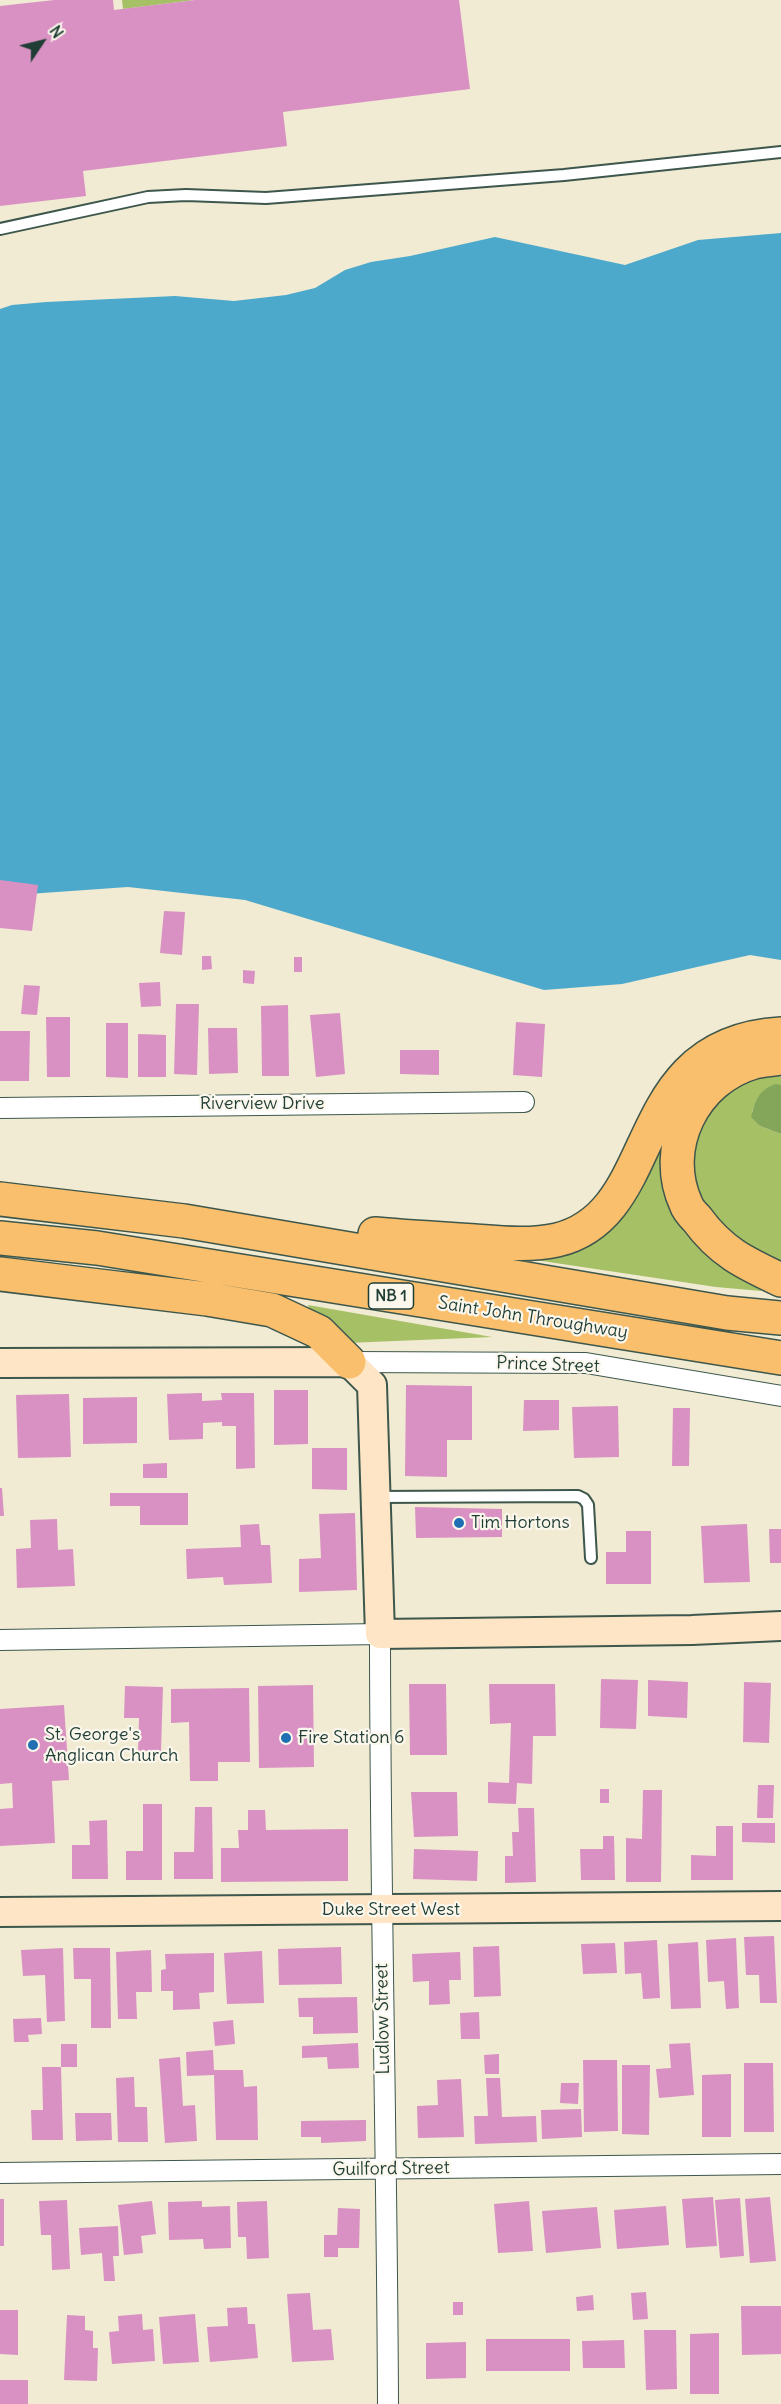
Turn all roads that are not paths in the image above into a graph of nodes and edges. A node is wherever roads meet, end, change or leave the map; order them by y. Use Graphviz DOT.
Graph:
graph roads {
  1 [pos="781,152"];
  2 [pos="0,229"];
  3 [pos="781,1034"];
  4 [pos="781,1058"];
  5 [pos="524,1102"];
  6 [pos="0,1108"];
  7 [pos="0,1199"];
  8 [pos="184,1221"];
  9 [pos="0,1238"];
  10 [pos="0,1274"];
  11 [pos="781,1280"];
  12 [pos="781,1318"];
  13 [pos="781,1358"];
  14 [pos="349,1362"];
  15 [pos="0,1363"];
  16 [pos="781,1396"];
  17 [pos="376,1497"];
  18 [pos="591,1558"];
  19 [pos="781,1626"];
  20 [pos="380,1634"];
  21 [pos="0,1640"];
  22 [pos="781,1906"];
  23 [pos="381,1910"];
  24 [pos="0,1912"];
  25 [pos="781,2164"];
  26 [pos="387,2169"];
  27 [pos="0,2173"];
  28 [pos="388,2404"];
  1 -- 2 [label="lane"];
  3 -- 8 [label="highway"];
  4 -- 11 [label="highway"];
  5 -- 6 [label="street, Riverview Drive"];
  7 -- 8 [label="highway, Saint John Throughway / NB 1"];
  8 -- 12 [label="highway, Saint John Throughway / NB 1"];
  9 -- 13 [label="highway, Saint John Throughway / NB 1"];
  10 -- 14 [label="highway"];
  14 -- 15 [label="street"];
  14 -- 16 [label="street, Prince Street"];
  14 -- 17 [label="street"];
  17 -- 18 [label="lane"];
  17 -- 20 [label="street"];
  19 -- 20 [label="street"];
  20 -- 21 [label="street"];
  20 -- 23 [label="street, Ludlow Street"];
  22 -- 23 [label="street, Duke Street West"];
  23 -- 24 [label="street, Duke Street West"];
  23 -- 26 [label="street, Ludlow Street"];
  25 -- 26 [label="street, Guilford Street"];
  26 -- 27 [label="street, Guilford Street"];
  26 -- 28 [label="street, Ludlow Street"];
}
